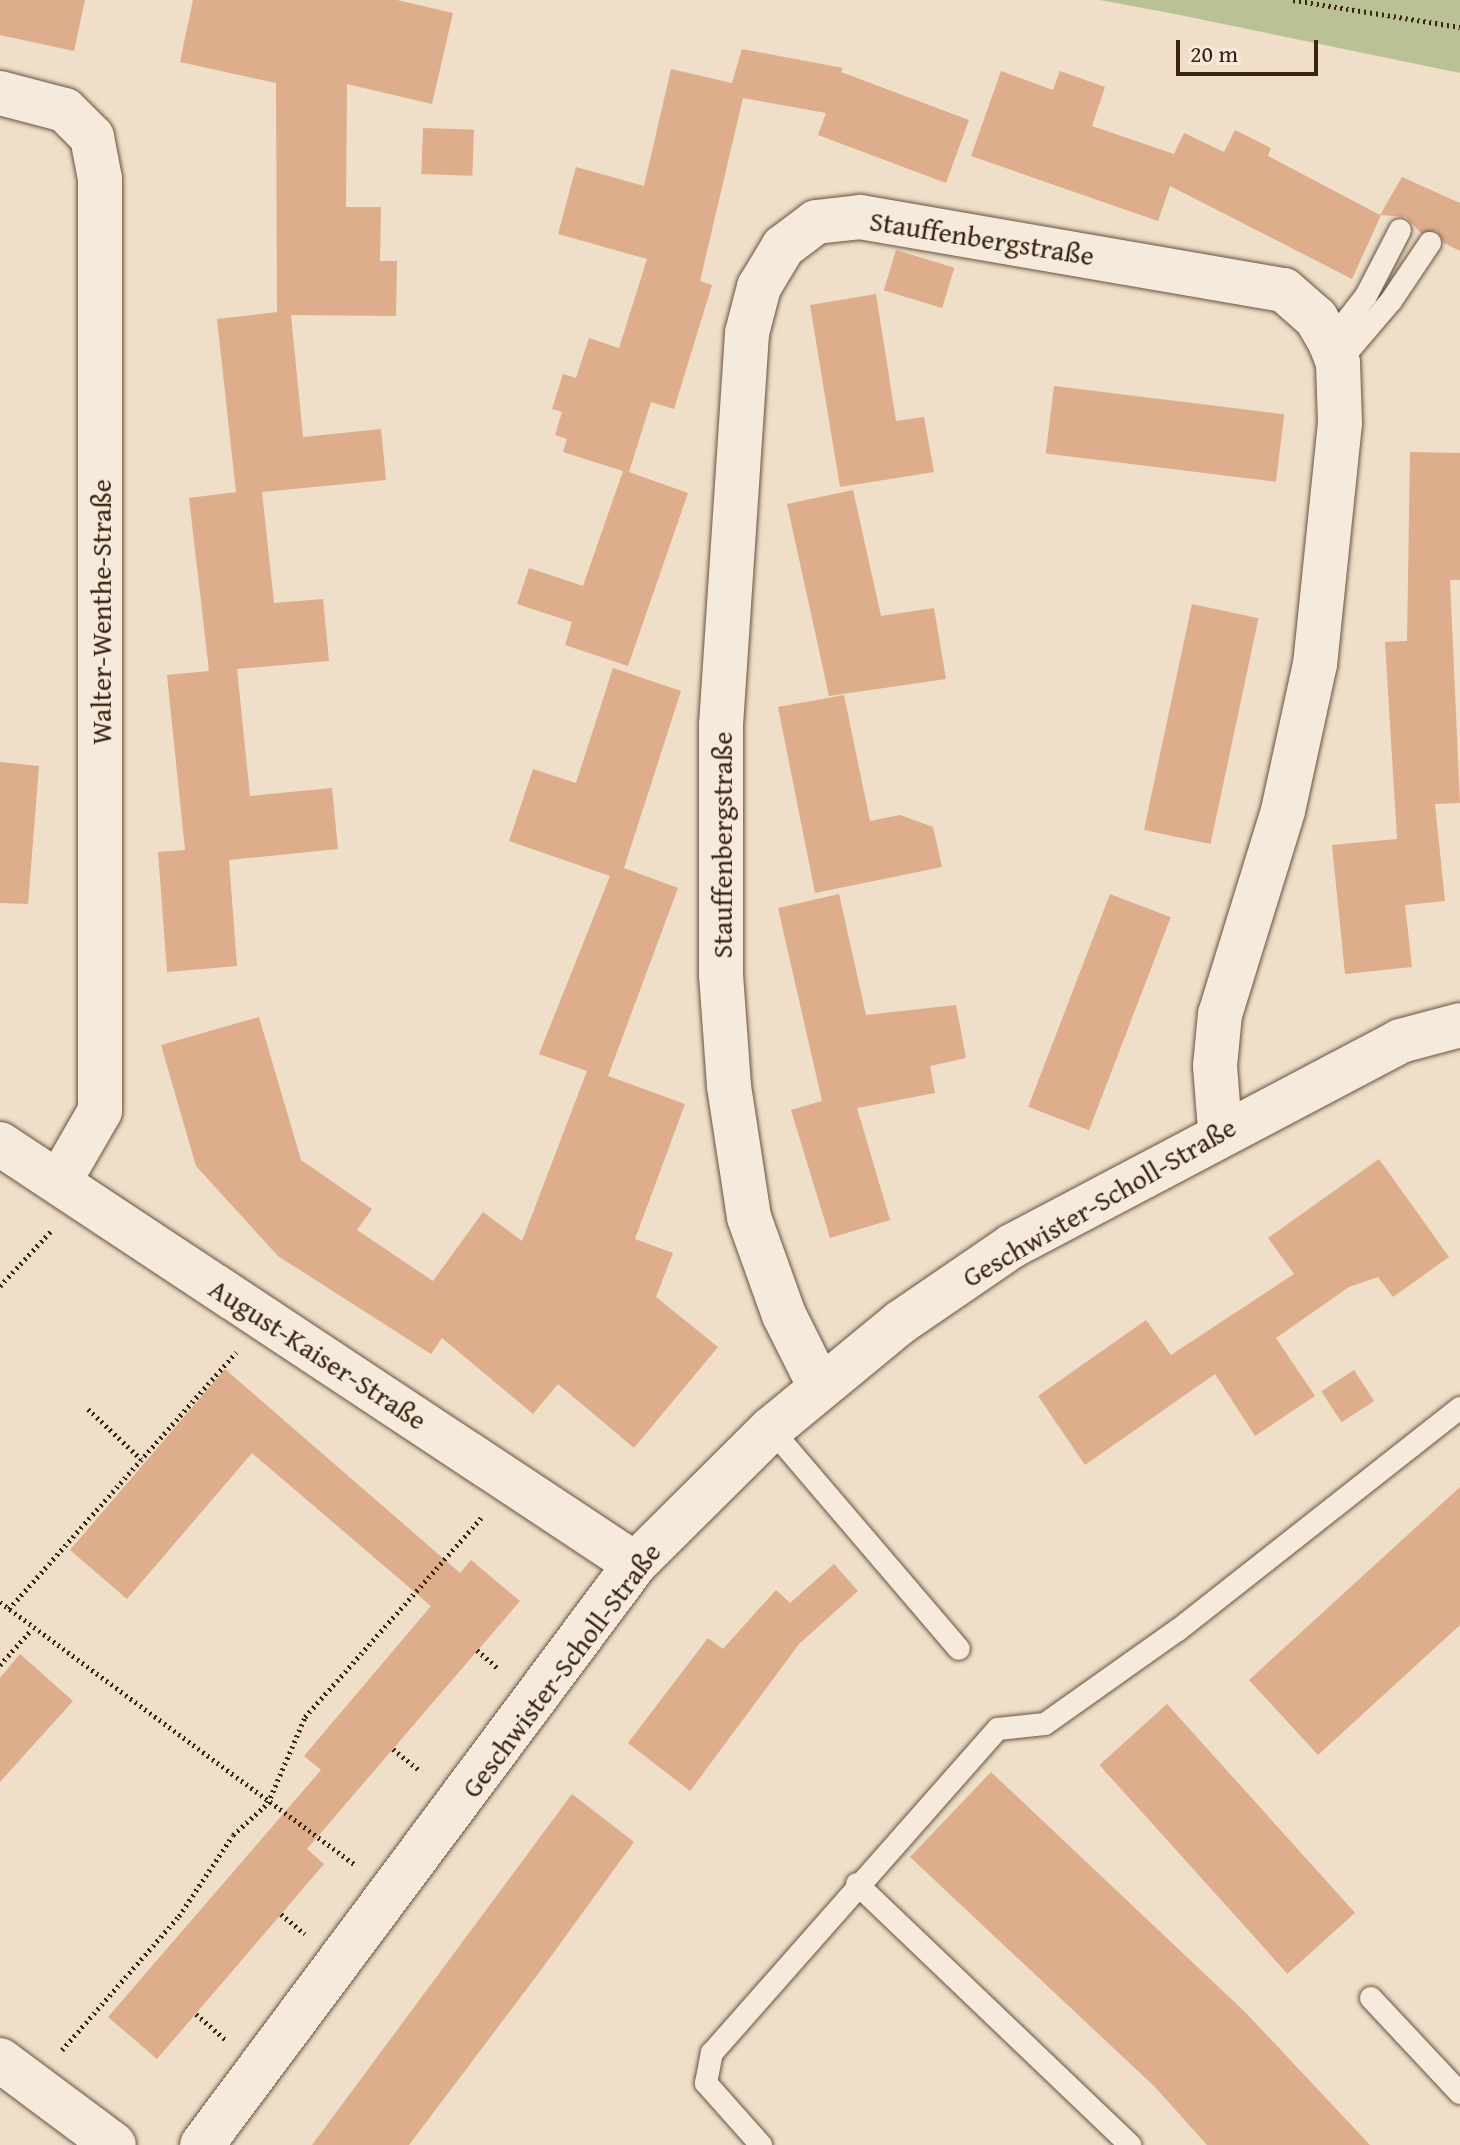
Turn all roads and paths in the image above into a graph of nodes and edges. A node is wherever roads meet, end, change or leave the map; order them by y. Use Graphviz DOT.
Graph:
graph roads {
  1 [pos="1293,0"];
  2 [pos="1460,27"];
  3 [pos="0,93"];
  4 [pos="1400,230"];
  5 [pos="1430,243"];
  6 [pos="1334,352"];
  7 [pos="1460,1025"];
  8 [pos="1220,1130"];
  9 [pos="0,1144"];
  10 [pos="71,1190"];
  11 [pos="0,1286"];
  12 [pos="265,1319"];
  13 [pos="820,1387"];
  14 [pos="1460,1408"];
  15 [pos="88,1409"];
  16 [pos="771,1429"];
  17 [pos="141,1459"];
  18 [pos="514,1483"];
  19 [pos="635,1564"];
  20 [pos="0,1602"];
  21 [pos="9,1609"];
  22 [pos="32,1629"];
  23 [pos="959,1649"];
  24 [pos="0,1665"];
  25 [pos="268,1803"];
  26 [pos="857,1884"];
  27 [pos="392,1891"];
  28 [pos="1371,1998"];
  29 [pos="16,2072"];
  30 [pos="1460,2093"];
  31 [pos="114,2145"];
  32 [pos="202,2145"];
  33 [pos="761,2145"];
  34 [pos="1130,2145"];
  1 -- 2 [label="path"];
  3 -- 10 [label="street, Walter-Wenthe-Straße"];
  4 -- 6 [label="lane"];
  5 -- 6 [label="lane"];
  6 -- 8 [label="street"];
  6 -- 13 [label="street, Stauffenbergstraße"];
  7 -- 8 [label="street, Geschwister-Scholl-Straße"];
  8 -- 13 [label="street, Geschwister-Scholl-Straße"];
  9 -- 10 [label="street, August-Kaiser-Straße"];
  10 -- 11 [label="path"];
  10 -- 12 [label="street, August-Kaiser-Straße"];
  12 -- 17 [label="path"];
  12 -- 18 [label="street, August-Kaiser-Straße"];
  13 -- 16 [label="street, Geschwister-Scholl-Straße"];
  14 -- 26 [label="lane"];
  15 -- 17 [label="path"];
  16 -- 19 [label="street, Geschwister-Scholl-Straße"];
  16 -- 23 [label="lane"];
  17 -- 21 [label="path"];
  18 -- 19 [label="street, August-Kaiser-Straße"];
  18 -- 25 [label="path"];
  19 -- 27 [label="street, Geschwister-Scholl-Straße"];
  20 -- 21 [label="path"];
  21 -- 22 [label="path"];
  22 -- 24 [label="path"];
  22 -- 25 [label="path"];
  25 -- 27 [label="path"];
  25 -- 29 [label="path"];
  26 -- 33 [label="lane"];
  26 -- 34 [label="lane"];
  27 -- 32 [label="street, Geschwister-Scholl-Straße"];
  28 -- 30 [label="lane"];
  29 -- 31 [label="street"];
}
